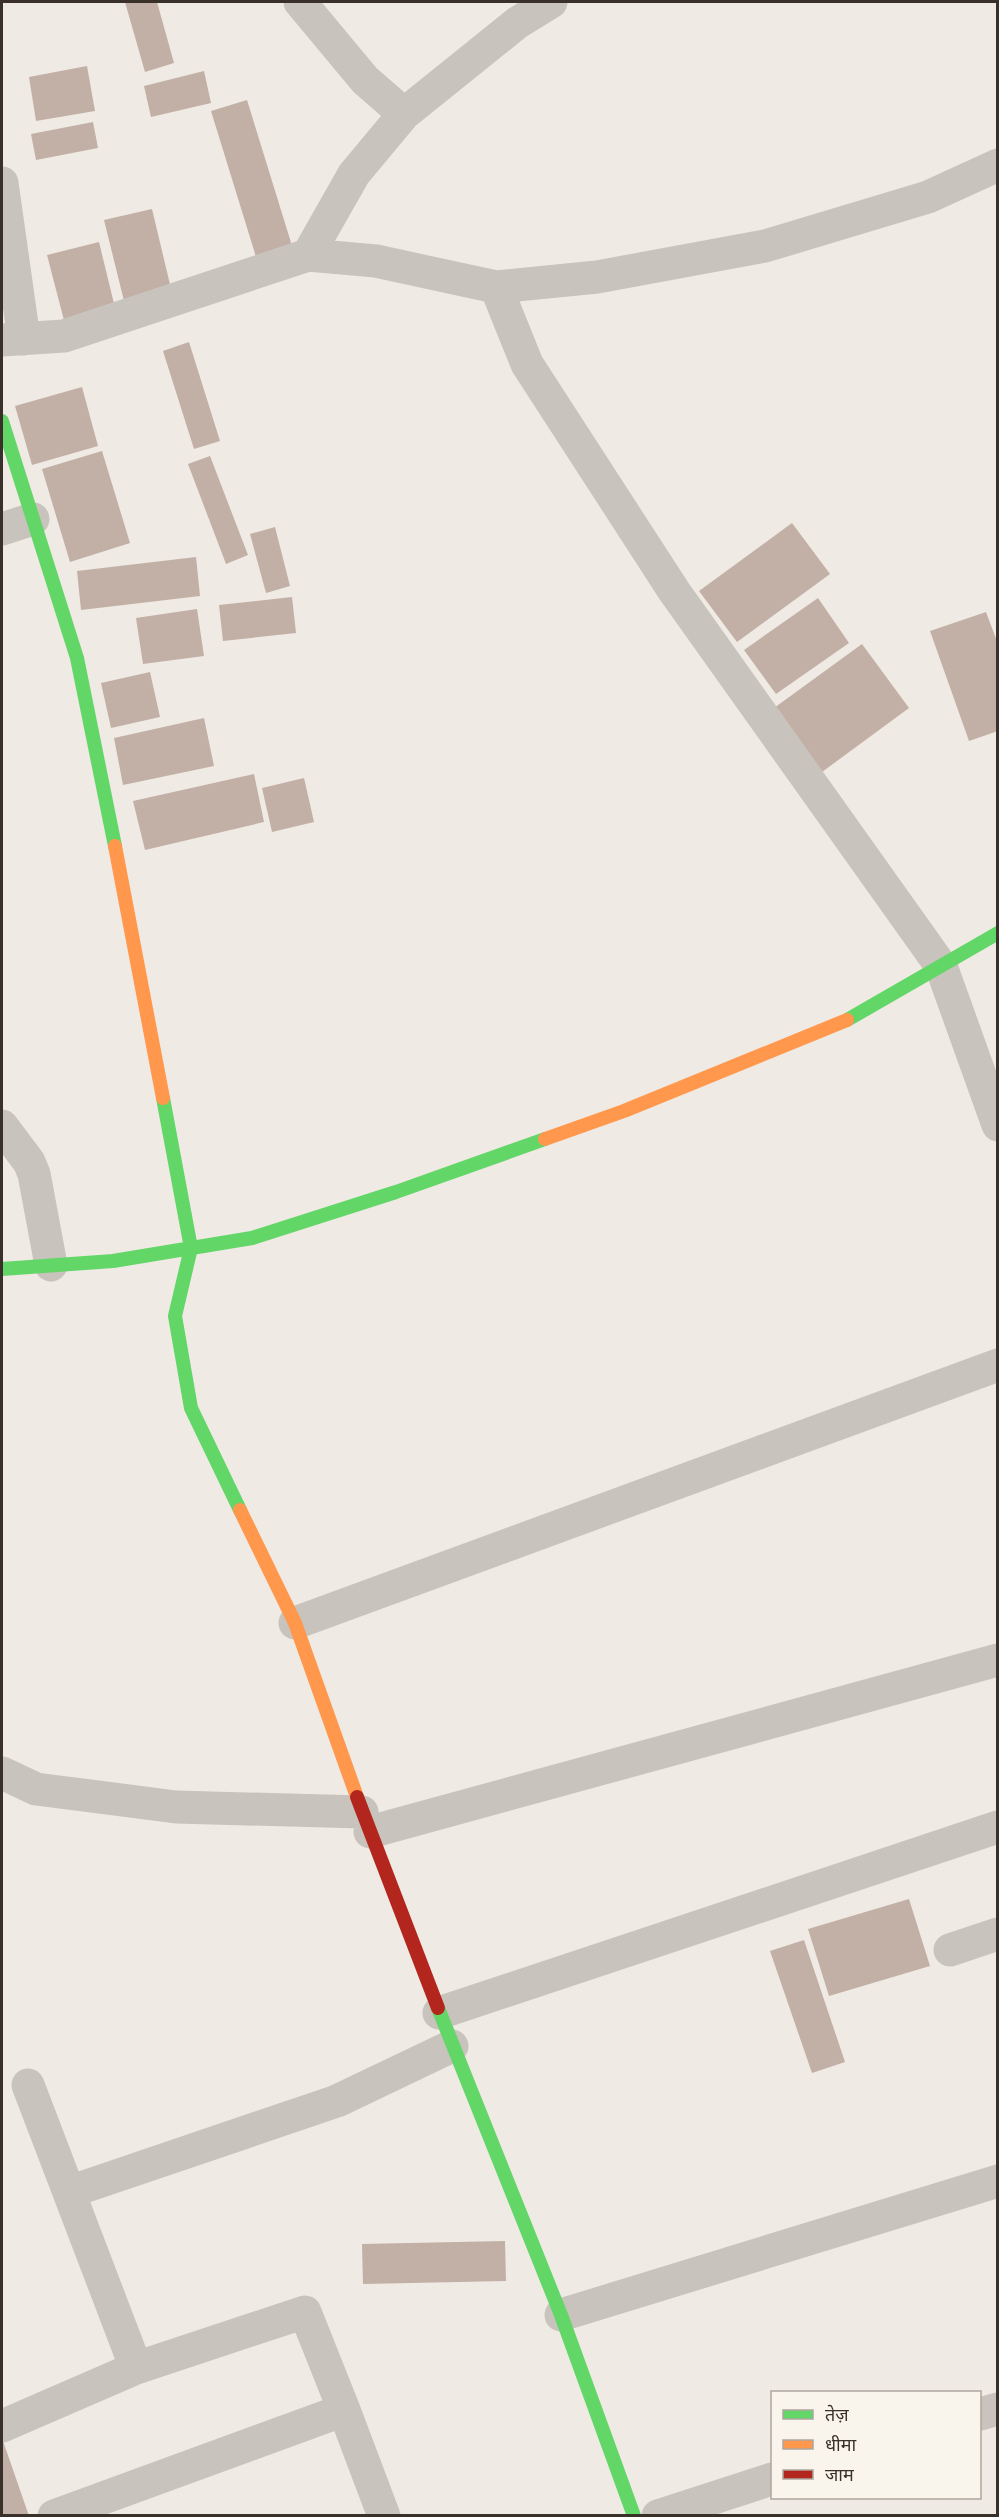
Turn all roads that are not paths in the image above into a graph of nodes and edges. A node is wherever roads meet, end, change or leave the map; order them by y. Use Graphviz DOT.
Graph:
graph roads {
  1 [pos="300,2"];
  2 [pos="551,2"];
  3 [pos="405,114"];
  4 [pos="998,165"];
  5 [pos="2,183"];
  6 [pos="308,255"];
  7 [pos="496,286"];
  8 [pos="13,339"];
  9 [pos="2,421"];
  10 [pos="33,519"];
  11 [pos="2,529"];
  12 [pos="998,933"];
  13 [pos="941,966"];
  14 [pos="998,1125"];
  15 [pos="2,1126"];
  16 [pos="191,1248"];
  17 [pos="51,1265"];
  18 [pos="2,1269"];
  19 [pos="998,1365"];
  20 [pos="295,1623"];
  21 [pos="998,1660"];
  22 [pos="2,1773"];
  23 [pos="366,1822"];
  24 [pos="998,1827"];
  25 [pos="998,1934"];
  26 [pos="950,1950"];
  27 [pos="440,2013"];
  28 [pos="452,2046"];
  29 [pos="28,2085"];
  30 [pos="998,2181"];
  31 [pos="69,2192"];
  32 [pos="561,2315"];
  33 [pos="136,2368"];
  34 [pos="998,2409"];
  35 [pos="344,2410"];
  36 [pos="981,2414"];
  37 [pos="2,2426"];
  38 [pos="771,2479"];
  39 [pos="54,2516"];
  40 [pos="384,2516"];
  41 [pos="634,2516"];
  42 [pos="658,2516"];
  1 -- 3 [label="street"];
  2 -- 3 [label="street"];
  3 -- 6 [label="street"];
  4 -- 7 [label="street"];
  5 -- 8 [label="street"];
  6 -- 7 [label="street"];
  6 -- 8 [label="street"];
  7 -- 13 [label="street"];
  9 -- 10 [label="street"];
  10 -- 11 [label="street"];
  10 -- 16 [label="street"];
  12 -- 13 [label="street"];
  13 -- 14 [label="street"];
  13 -- 16 [label="street"];
  15 -- 17 [label="street"];
  16 -- 17 [label="street"];
  16 -- 20 [label="street"];
  17 -- 18 [label="street"];
  19 -- 20 [label="street"];
  20 -- 23 [label="street"];
  21 -- 23 [label="street"];
  22 -- 23 [label="street"];
  23 -- 27 [label="street"];
  24 -- 27 [label="street"];
  25 -- 26 [label="street"];
  27 -- 28 [label="street"];
  28 -- 31 [label="street"];
  28 -- 32 [label="street"];
  29 -- 31 [label="street"];
  30 -- 32 [label="street"];
  31 -- 33 [label="street"];
  32 -- 41 [label="street"];
  33 -- 35 [label="street"];
  33 -- 37 [label="street"];
  34 -- 36 [label="street"];
  35 -- 39 [label="street"];
  35 -- 40 [label="street"];
  38 -- 42 [label="street"];
}
